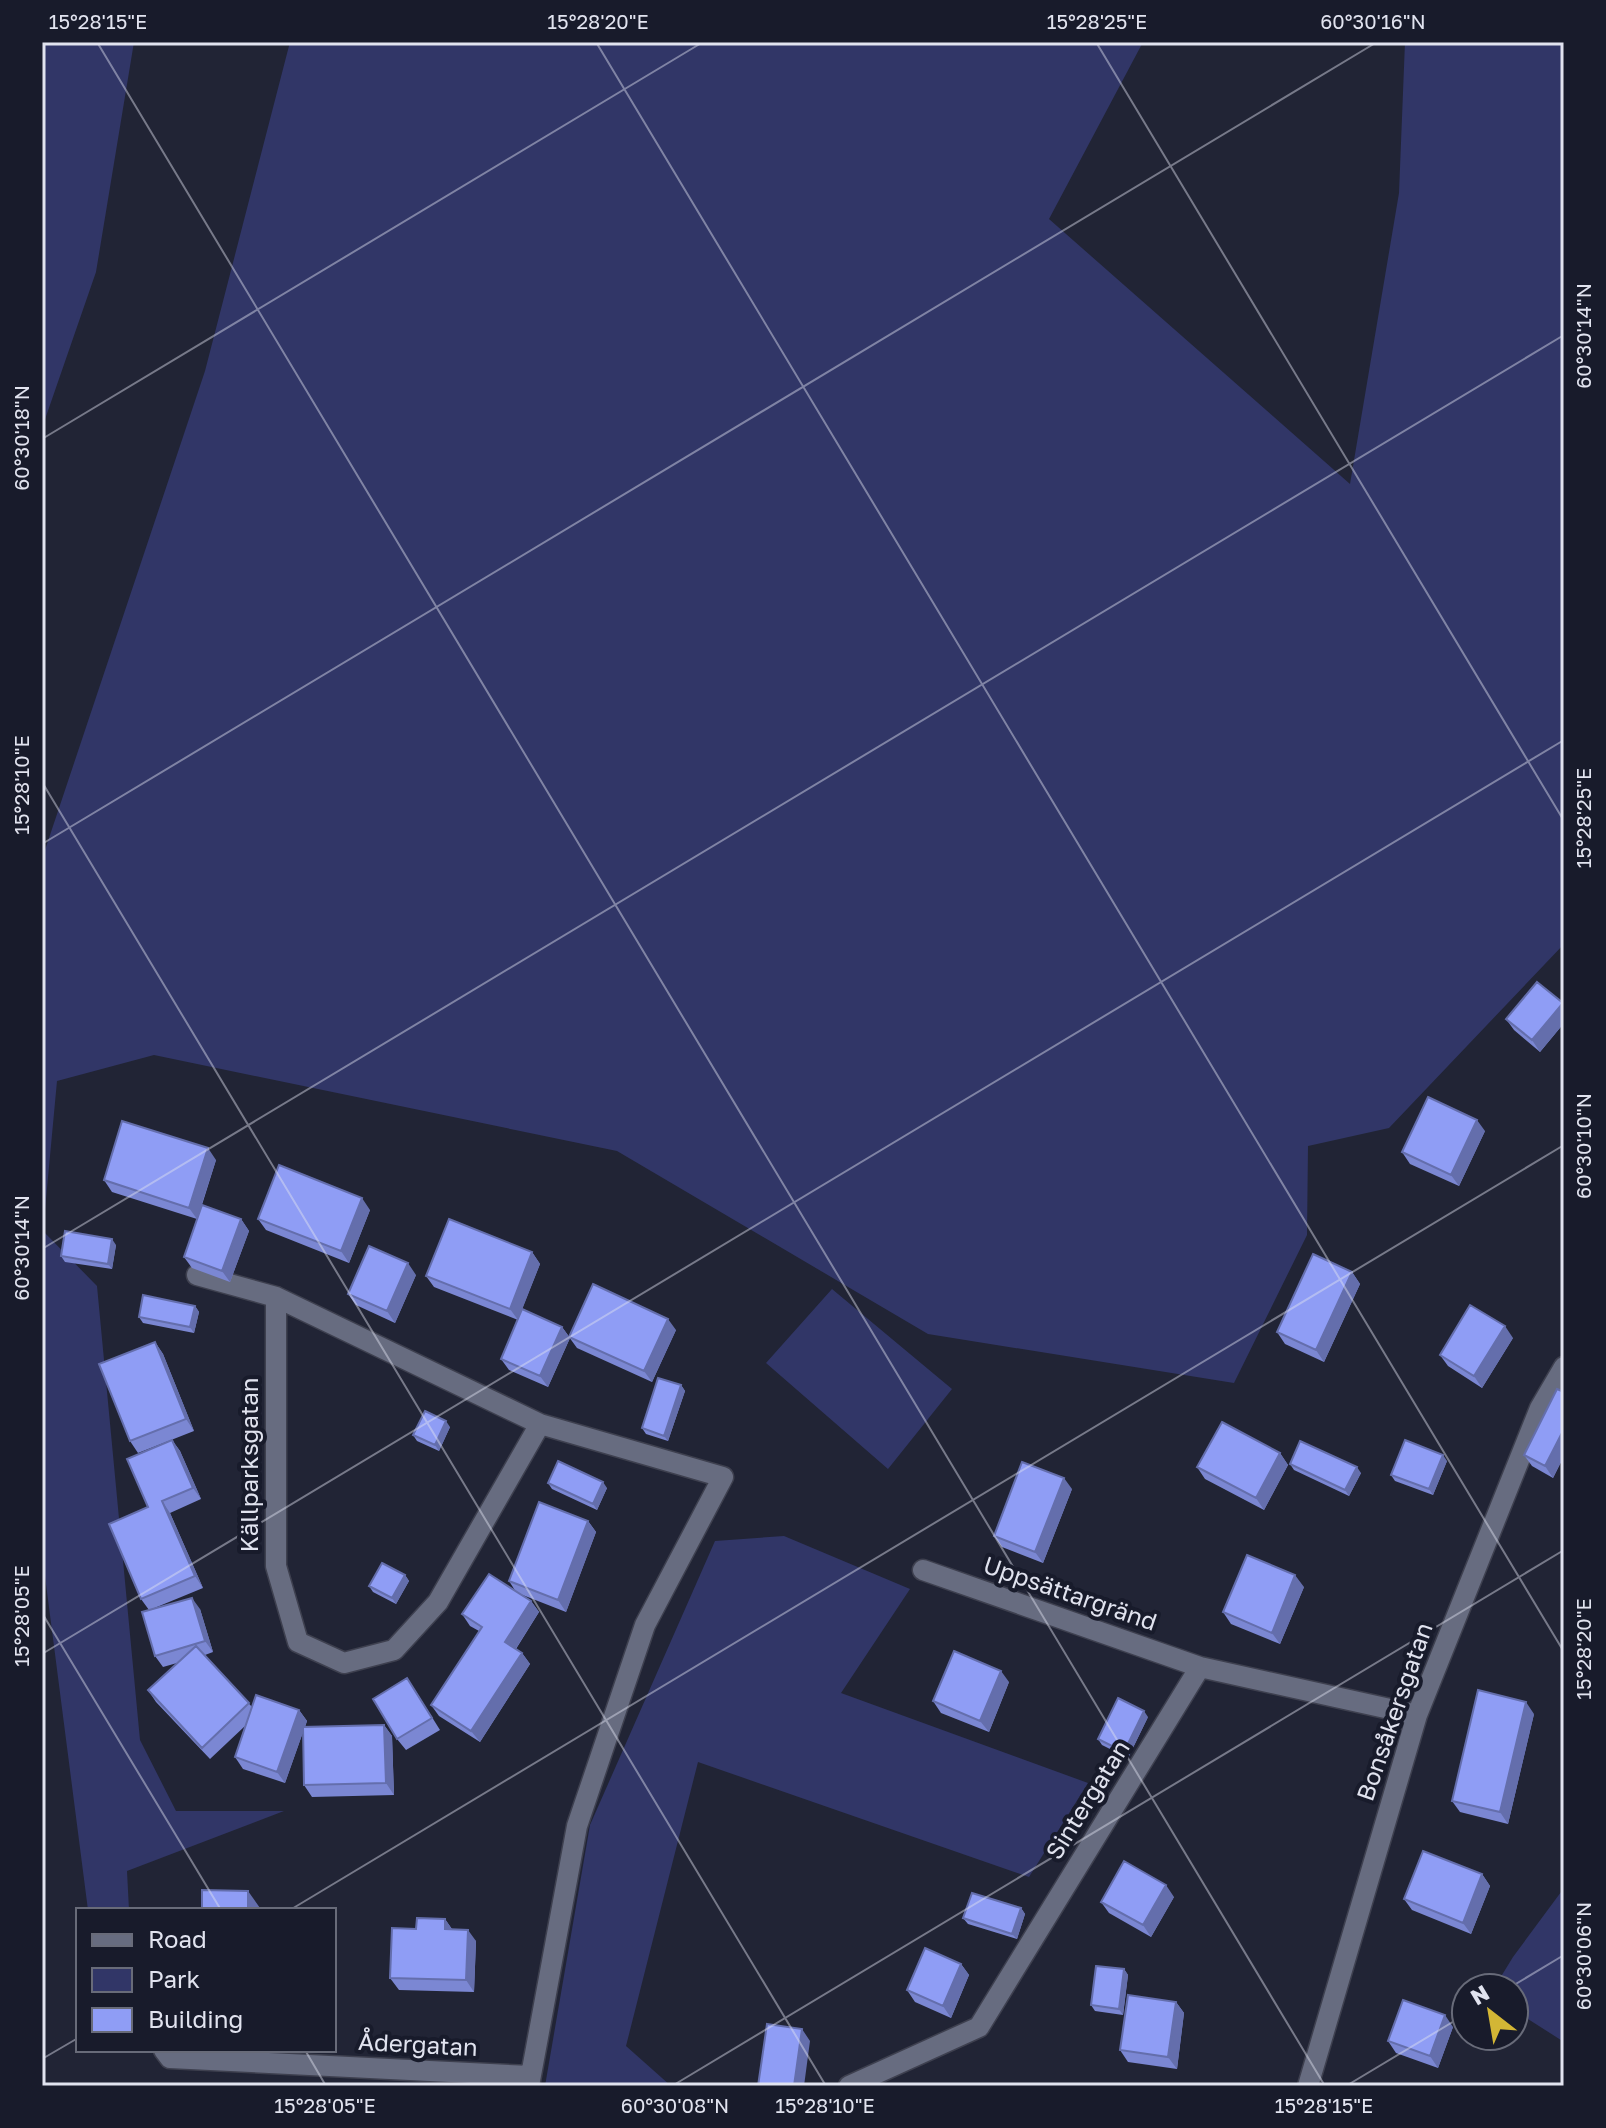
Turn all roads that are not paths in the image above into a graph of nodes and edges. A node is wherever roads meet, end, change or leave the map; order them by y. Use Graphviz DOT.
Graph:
graph roads {
  1 [pos="197,1275"];
  2 [pos="276,1297"];
  3 [pos="1564,1367"];
  4 [pos="540,1424"];
  5 [pos="923,1570"];
  6 [pos="1200,1667"];
  7 [pos="1417,1715"];
  8 [pos="166,2052"];
  9 [pos="530,2081"];
  10 [pos="849,2086"];
  11 [pos="1308,2086"];
  1 -- 2 [label="street"];
  2 -- 4 [label="street"];
  2 -- 4 [label="street, Källparksgatan"];
  3 -- 7 [label="street, Bonsåkersgatan"];
  4 -- 9 [label="street"];
  5 -- 6 [label="street, Uppsättargränd"];
  6 -- 7 [label="street"];
  6 -- 10 [label="street, Sintergatan"];
  7 -- 11 [label="street, Bonsåkersgatan"];
  8 -- 9 [label="street, Ådergatan"];
}
